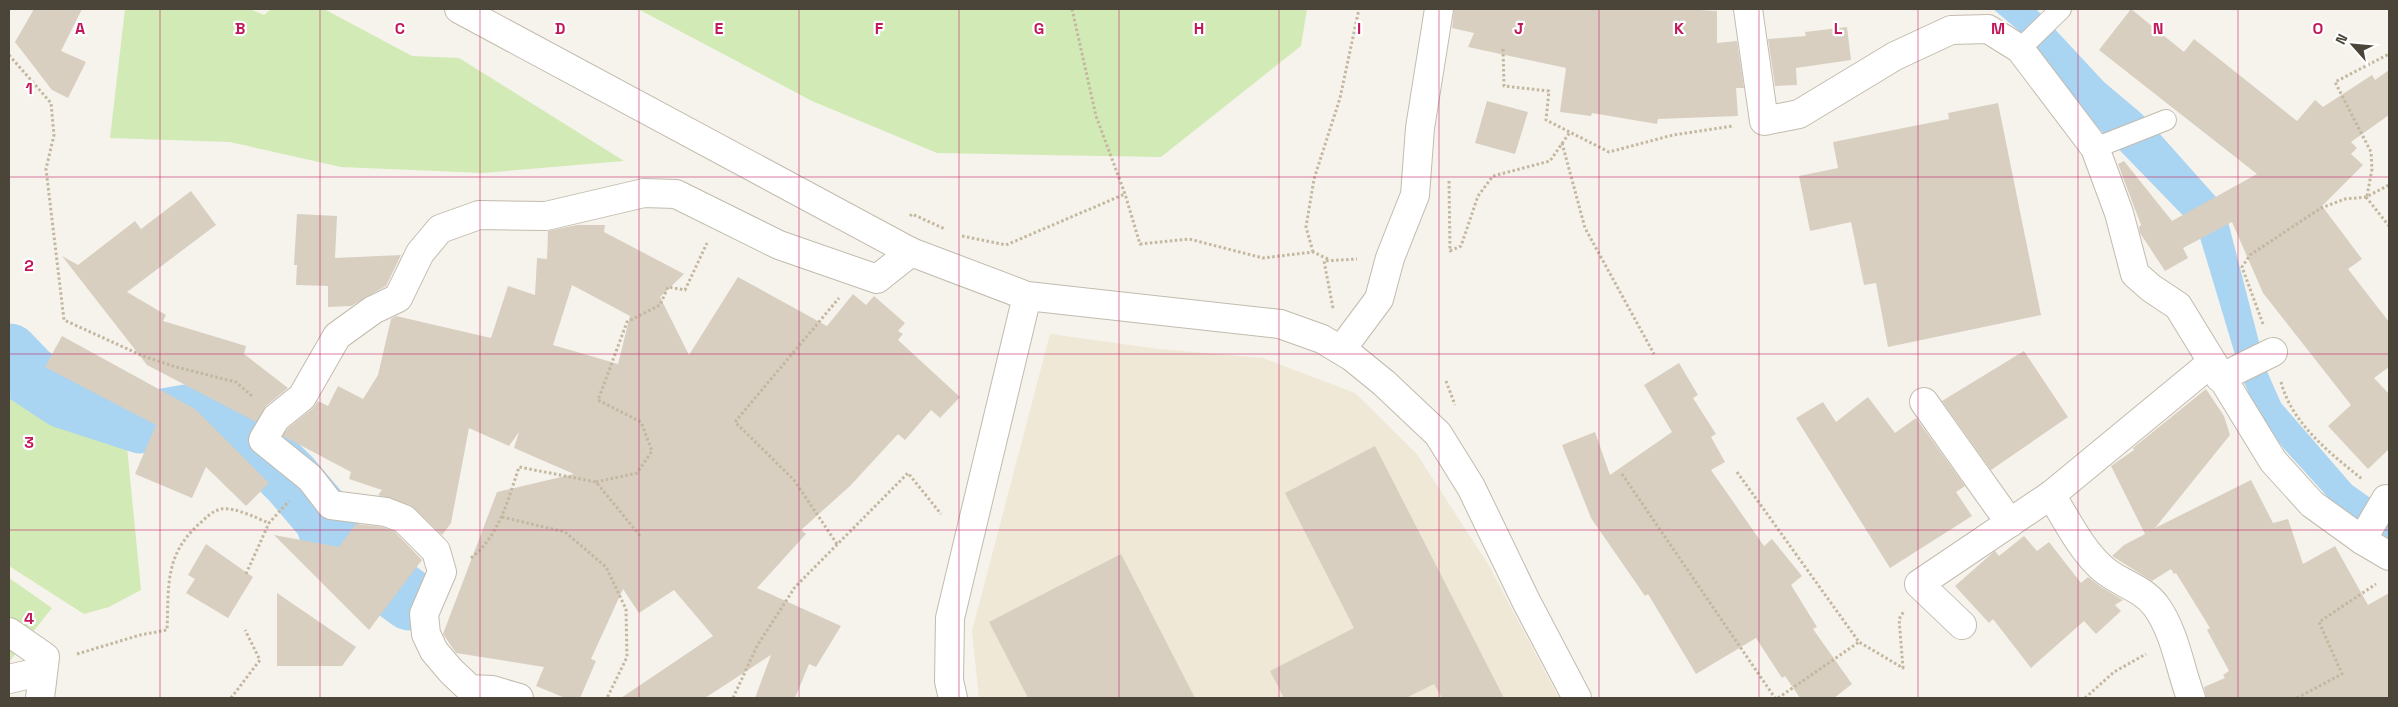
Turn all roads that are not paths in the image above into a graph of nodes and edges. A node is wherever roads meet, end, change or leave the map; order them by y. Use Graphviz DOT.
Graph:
graph roads {
  1 [pos="459,9"];
  2 [pos="1439,9"];
  3 [pos="1748,9"];
  4 [pos="2062,9"];
  5 [pos="2020,50"];
  6 [pos="2166,120"];
  7 [pos="2095,148"];
  8 [pos="911,252"];
  9 [pos="1027,296"];
  10 [pos="1332,345"];
  11 [pos="2273,352"];
  12 [pos="2224,370"];
  13 [pos="1924,402"];
  14 [pos="2051,495"];
  15 [pos="2386,499"];
  16 [pos="2010,522"];
  17 [pos="2362,540"];
  18 [pos="2385,568"];
  19 [pos="1962,625"];
  20 [pos="9,632"];
  21 [pos="43,671"];
  22 [pos="9,679"];
  23 [pos="470,694"];
  24 [pos="40,698"];
  25 [pos="519,698"];
  26 [pos="953,698"];
  27 [pos="1577,698"];
  28 [pos="2190,698"];
  1 -- 8 [label="street"];
  2 -- 10 [label="street"];
  3 -- 5 [label="street"];
  4 -- 5 [label="lane"];
  5 -- 7 [label="street"];
  6 -- 7 [label="lane"];
  7 -- 12 [label="street"];
  8 -- 9 [label="street"];
  8 -- 23 [label="street"];
  9 -- 10 [label="street"];
  9 -- 26 [label="street"];
  10 -- 27 [label="street"];
  11 -- 12 [label="street"];
  12 -- 14 [label="street"];
  12 -- 17 [label="street"];
  13 -- 16 [label="street"];
  14 -- 16 [label="street"];
  14 -- 28 [label="street"];
  15 -- 17 [label="street"];
  16 -- 19 [label="street"];
  17 -- 18 [label="street"];
  20 -- 21 [label="street"];
  21 -- 22 [label="street"];
  21 -- 24 [label="street"];
  23 -- 25 [label="street"];
}
